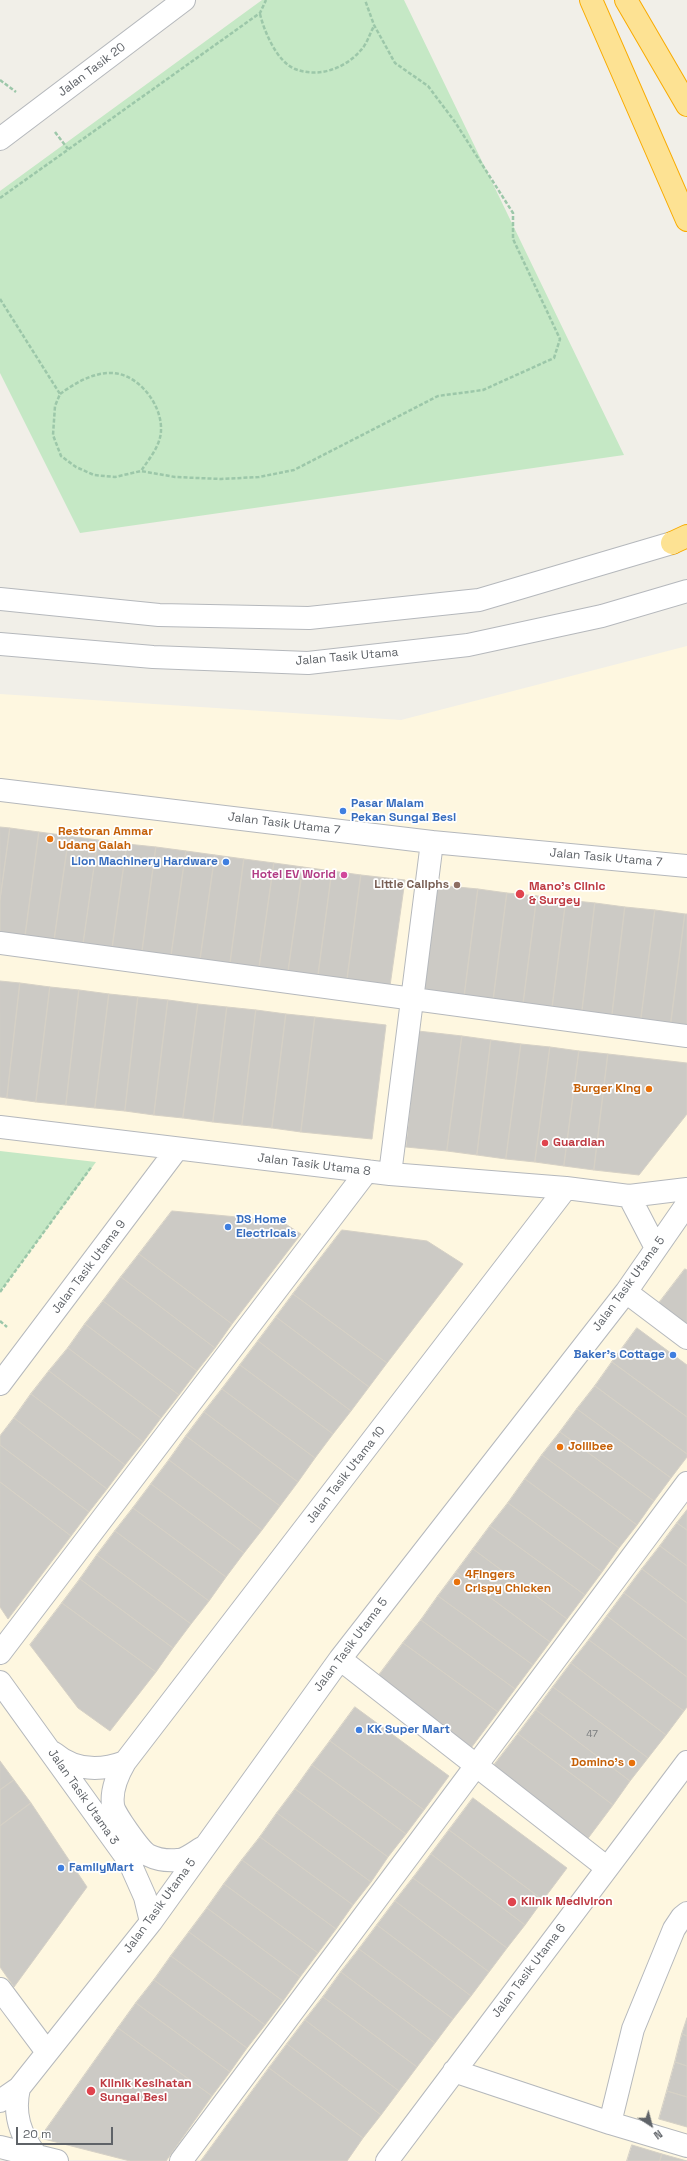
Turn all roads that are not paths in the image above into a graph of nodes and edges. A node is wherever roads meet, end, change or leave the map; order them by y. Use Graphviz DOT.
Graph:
graph roads {
  1 [pos="184,0"];
  2 [pos="591,0"];
  3 [pos="626,0"];
  4 [pos="687,105"];
  5 [pos="0,139"];
  6 [pos="687,220"];
  7 [pos="680,540"];
  8 [pos="687,591"];
  9 [pos="0,599"];
  10 [pos="0,644"];
  11 [pos="0,790"];
  12 [pos="432,842"];
  13 [pos="687,866"];
  14 [pos="0,943"];
  15 [pos="412,997"];
  16 [pos="687,1036"];
  17 [pos="0,1128"];
  18 [pos="177,1149"];
  19 [pos="367,1171"];
  20 [pos="390,1174"];
  21 [pos="566,1188"];
  22 [pos="687,1189"];
  23 [pos="630,1196"];
  24 [pos="687,1204"];
  25 [pos="656,1248"];
  26 [pos="626,1292"];
  27 [pos="687,1338"];
  28 [pos="0,1384"];
  29 [pos="687,1483"];
  30 [pos="0,1653"];
  31 [pos="340,1659"];
  32 [pos="0,1682"];
  33 [pos="49,1748"];
  34 [pos="125,1762"];
  35 [pos="687,1762"];
  36 [pos="476,1766"];
  37 [pos="202,1848"];
  38 [pos="606,1867"];
  39 [pos="687,1913"];
  40 [pos="151,1922"];
  41 [pos="0,1988"];
  42 [pos="47,2052"];
  43 [pos="454,2071"];
  44 [pos="19,2088"];
  45 [pos="0,2100"];
  46 [pos="610,2124"];
  47 [pos="687,2146"];
  48 [pos="0,2147"];
  49 [pos="36,2155"];
  50 [pos="57,2161"];
  51 [pos="181,2161"];
  52 [pos="387,2161"];
  1 -- 5 [label="street, Jalan Tasik 20"];
  2 -- 6 [label="highway"];
  3 -- 4 [label="highway"];
  7 -- 9 [label="street"];
  8 -- 10 [label="street, Jalan Tasik Utama"];
  11 -- 12 [label="street, Jalan Tasik Utama 7"];
  12 -- 13 [label="street, Jalan Tasik Utama 7"];
  12 -- 15 [label="street"];
  14 -- 15 [label="street"];
  15 -- 16 [label="street"];
  15 -- 20 [label="street"];
  17 -- 18 [label="street, Jalan Tasik Utama 8"];
  18 -- 19 [label="street, Jalan Tasik Utama 8"];
  18 -- 28 [label="street, Jalan Tasik Utama 9"];
  19 -- 20 [label="street, Jalan Tasik Utama 8"];
  19 -- 30 [label="street"];
  20 -- 21 [label="street, Jalan Tasik Utama 8"];
  21 -- 23 [label="street, Jalan Tasik Utama 8"];
  21 -- 34 [label="street, Jalan Tasik Utama 10"];
  22 -- 23 [label="street, Jalan Tasik Utama 8"];
  23 -- 25 [label="street"];
  24 -- 25 [label="street, Jalan Tasik Utama 5"];
  25 -- 26 [label="street, Jalan Tasik Utama 5"];
  26 -- 27 [label="street"];
  26 -- 31 [label="street, Jalan Tasik Utama 5"];
  29 -- 36 [label="street"];
  31 -- 36 [label="street"];
  31 -- 37 [label="street, Jalan Tasik Utama 5"];
  32 -- 33 [label="street, Jalan Tasik Utama 3"];
  33 -- 34 [label="street"];
  33 -- 40 [label="street, Jalan Tasik Utama 3"];
  34 -- 37 [label="street, Jalan Tasik Utama 10"];
  35 -- 38 [label="street, Jalan Tasik Utama 6"];
  36 -- 38 [label="street"];
  36 -- 51 [label="street"];
  37 -- 40 [label="street, Jalan Tasik Utama 5"];
  38 -- 43 [label="street, Jalan Tasik Utama 6"];
  39 -- 46 [label="street"];
  40 -- 42 [label="street, Jalan Tasik Utama 5"];
  41 -- 42 [label="street"];
  42 -- 44 [label="street, Jalan Tasik Utama 5"];
  43 -- 46 [label="street"];
  43 -- 52 [label="street, Jalan Tasik Utama 6"];
  44 -- 45 [label="street, Jalan Tasik Utama 5"];
  44 -- 49 [label="street"];
  46 -- 47 [label="street"];
  48 -- 49 [label="street"];
  49 -- 50 [label="street"];
}
